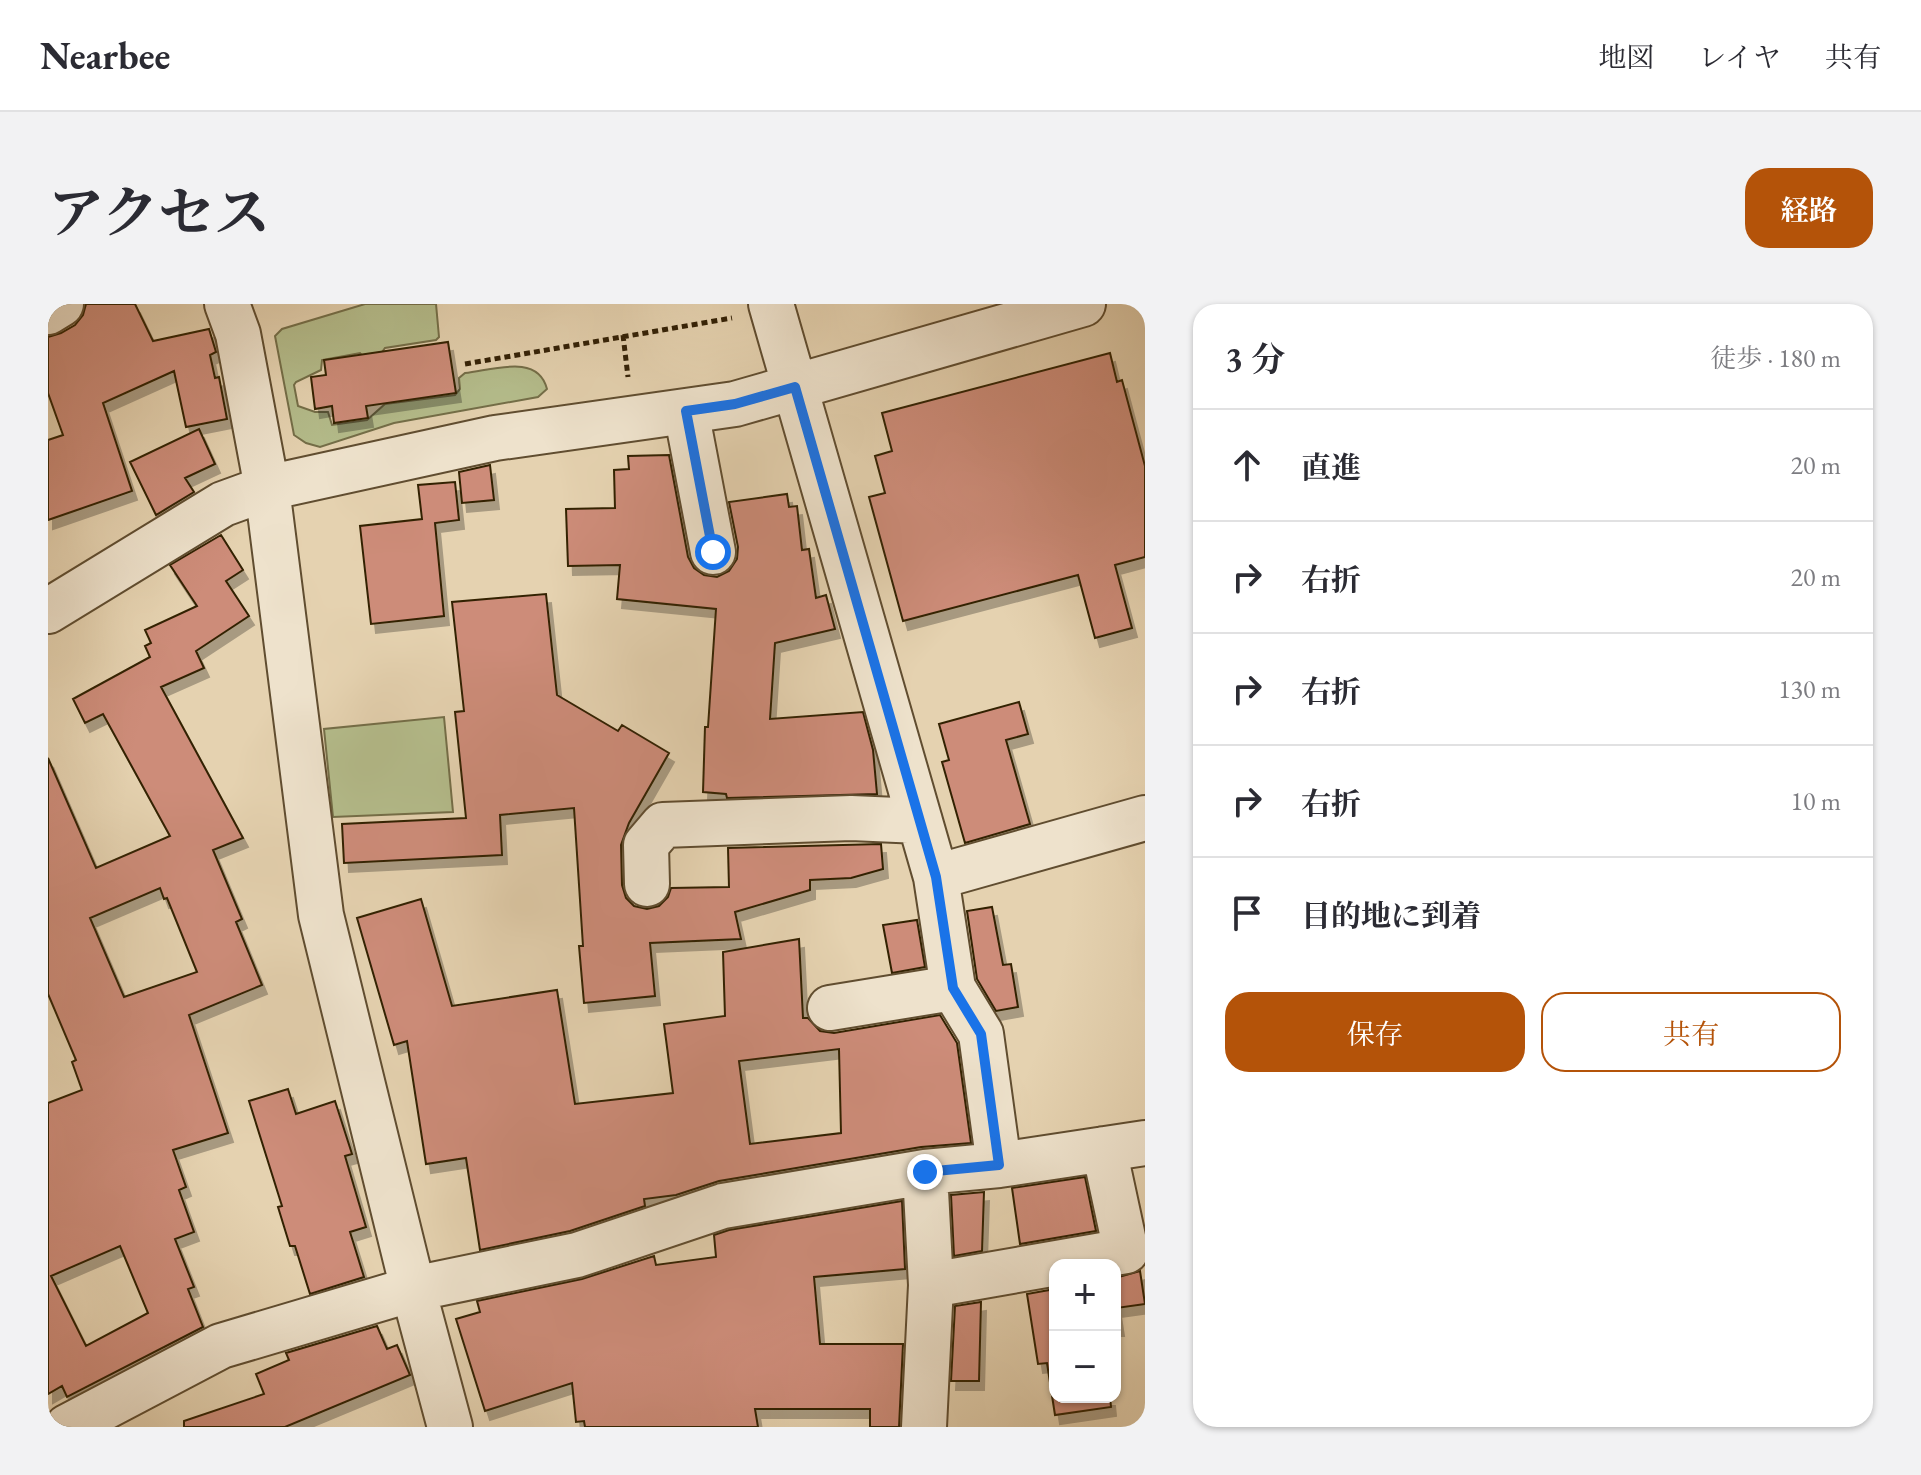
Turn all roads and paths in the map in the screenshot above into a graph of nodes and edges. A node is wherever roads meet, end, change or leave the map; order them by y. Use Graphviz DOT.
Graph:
graph roads {
  1 [pos="61,304"];
  2 [pos="227,304"];
  3 [pos="1083,304"];
  4 [pos="772,308"];
  5 [pos="48,312"];
  6 [pos="465,364"];
  7 [pos="795,387"];
  8 [pos="686,411"];
  9 [pos="267,488"];
  10 [pos="713,552"];
  11 [pos="48,611"];
  12 [pos="1145,818"];
  13 [pos="920,821"];
  14 [pos="936,877"];
  15 [pos="647,884"];
  16 [pos="953,988"];
  17 [pos="830,1008"];
  18 [pos="1125,1146"];
  19 [pos="999,1165"];
  20 [pos="925,1172"];
  21 [pos="931,1285"];
  22 [pos="413,1289"];
  23 [pos="67,1427"];
  24 [pos="450,1427"];
  25 [pos="924,1427"];
  1 -- 5 [label="street"];
  2 -- 9 [label="street"];
  3 -- 7 [label="street"];
  4 -- 6 [label="path"];
  4 -- 7 [label="street"];
  7 -- 8 [label="street"];
  7 -- 13 [label="street"];
  8 -- 9 [label="street"];
  8 -- 10 [label="street"];
  9 -- 11 [label="street"];
  9 -- 22 [label="street"];
  12 -- 14 [label="street"];
  13 -- 14 [label="street"];
  13 -- 15 [label="street"];
  14 -- 16 [label="street"];
  16 -- 17 [label="street"];
  16 -- 19 [label="street"];
  18 -- 19 [label="street"];
  18 -- 21 [label="street"];
  19 -- 20 [label="street"];
  20 -- 21 [label="street"];
  20 -- 22 [label="street"];
  21 -- 25 [label="street"];
  22 -- 23 [label="street"];
  22 -- 24 [label="street"];
}
